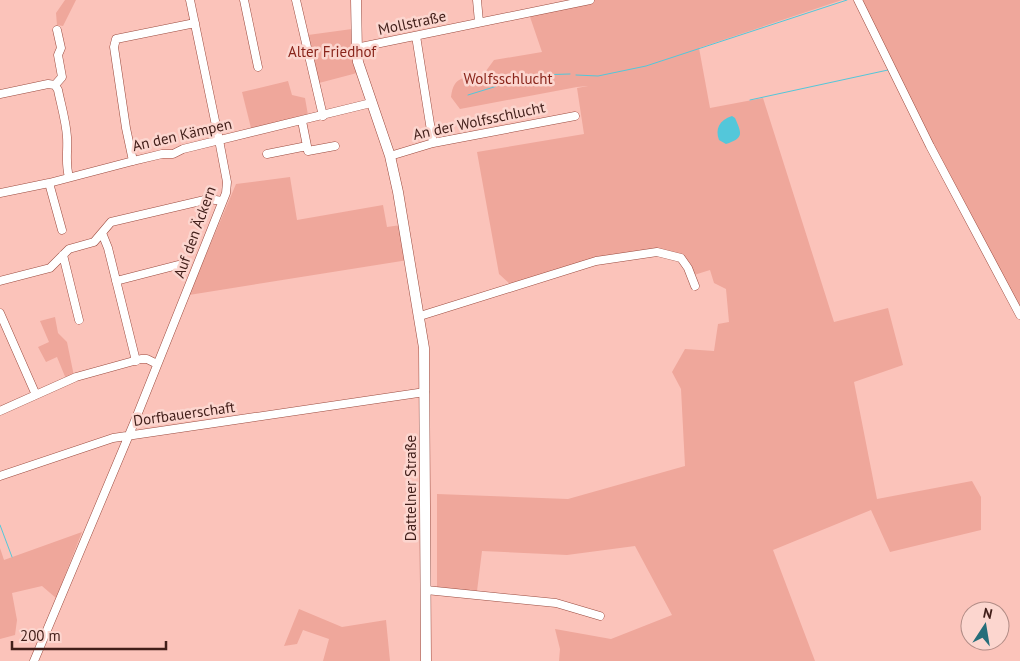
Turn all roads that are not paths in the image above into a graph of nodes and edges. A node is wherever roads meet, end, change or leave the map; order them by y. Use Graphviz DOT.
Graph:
graph roads {
  1 [pos="190,0"];
  2 [pos="244,0"];
  3 [pos="296,0"];
  4 [pos="356,0"];
  5 [pos="477,0"];
  6 [pos="590,0"];
  7 [pos="858,0"];
  8 [pos="479,22"];
  9 [pos="195,23"];
  10 [pos="57,30"];
  11 [pos="416,36"];
  12 [pos="356,48"];
  13 [pos="258,67"];
  14 [pos="55,85"];
  15 [pos="0,94"];
  16 [pos="371,103"];
  17 [pos="323,116"];
  18 [pos="575,116"];
  19 [pos="302,121"];
  20 [pos="219,140"];
  21 [pos="433,143"];
  22 [pos="307,146"];
  23 [pos="336,146"];
  24 [pos="267,154"];
  25 [pos="390,156"];
  26 [pos="133,161"];
  27 [pos="68,177"];
  28 [pos="49,183"];
  29 [pos="0,193"];
  30 [pos="222,201"];
  31 [pos="62,230"];
  32 [pos="102,234"];
  33 [pos="63,255"];
  34 [pos="178,266"];
  35 [pos="0,281"];
  36 [pos="116,281"];
  37 [pos="695,286"];
  38 [pos="0,313"];
  39 [pos="1020,314"];
  40 [pos="420,316"];
  41 [pos="79,320"];
  42 [pos="136,360"];
  43 [pos="157,364"];
  44 [pos="425,392"];
  45 [pos="36,395"];
  46 [pos="0,411"];
  47 [pos="129,435"];
  48 [pos="0,476"];
  49 [pos="426,590"];
  50 [pos="600,616"];
  51 [pos="34,661"];
  52 [pos="426,661"];
  1 -- 9 [label="street, Auf den Äckern"];
  2 -- 13 [label="street"];
  3 -- 17 [label="street"];
  4 -- 12 [label="main road, Dattelner Straße"];
  5 -- 8 [label="street"];
  6 -- 8 [label="street, Mollstraße"];
  7 -- 39 [label="street"];
  8 -- 11 [label="street, Mollstraße"];
  9 -- 20 [label="street, Auf den Äckern"];
  9 -- 26 [label="street"];
  10 -- 14 [label="street"];
  11 -- 12 [label="street, Mollstraße"];
  11 -- 21 [label="street"];
  12 -- 16 [label="main road, Dattelner Straße"];
  14 -- 15 [label="street"];
  14 -- 27 [label="street"];
  16 -- 17 [label="street, An den Kämpen"];
  16 -- 25 [label="main road, Dattelner Straße"];
  17 -- 19 [label="street, An den Kämpen"];
  18 -- 21 [label="street, An der Wolfsschlucht"];
  19 -- 20 [label="street, An den Kämpen"];
  19 -- 22 [label="street"];
  20 -- 26 [label="street, An den Kämpen"];
  20 -- 30 [label="street, Auf den Äckern"];
  21 -- 25 [label="street, An der Wolfsschlucht"];
  22 -- 23 [label="street"];
  22 -- 24 [label="street"];
  25 -- 40 [label="main road, Dattelner Straße"];
  26 -- 27 [label="street, An den Kämpen"];
  27 -- 28 [label="street, An den Kämpen"];
  28 -- 29 [label="street, An den Kämpen"];
  28 -- 31 [label="street"];
  30 -- 32 [label="street"];
  30 -- 43 [label="street, Auf den Äckern"];
  32 -- 33 [label="street"];
  32 -- 36 [label="street"];
  33 -- 35 [label="street"];
  33 -- 41 [label="street"];
  34 -- 36 [label="street"];
  36 -- 42 [label="street"];
  37 -- 40 [label="street"];
  38 -- 45 [label="street"];
  40 -- 44 [label="main road, Dattelner Straße"];
  42 -- 43 [label="street"];
  42 -- 45 [label="street"];
  43 -- 47 [label="street, Auf den Äckern"];
  44 -- 47 [label="street, Dorfbauerschaft"];
  44 -- 49 [label="main road, Dattelner Straße"];
  45 -- 46 [label="street"];
  47 -- 48 [label="street"];
  47 -- 51 [label="street, Dorfbauerschaft"];
  49 -- 50 [label="street"];
  49 -- 52 [label="main road, Dattelner Straße"];
}
